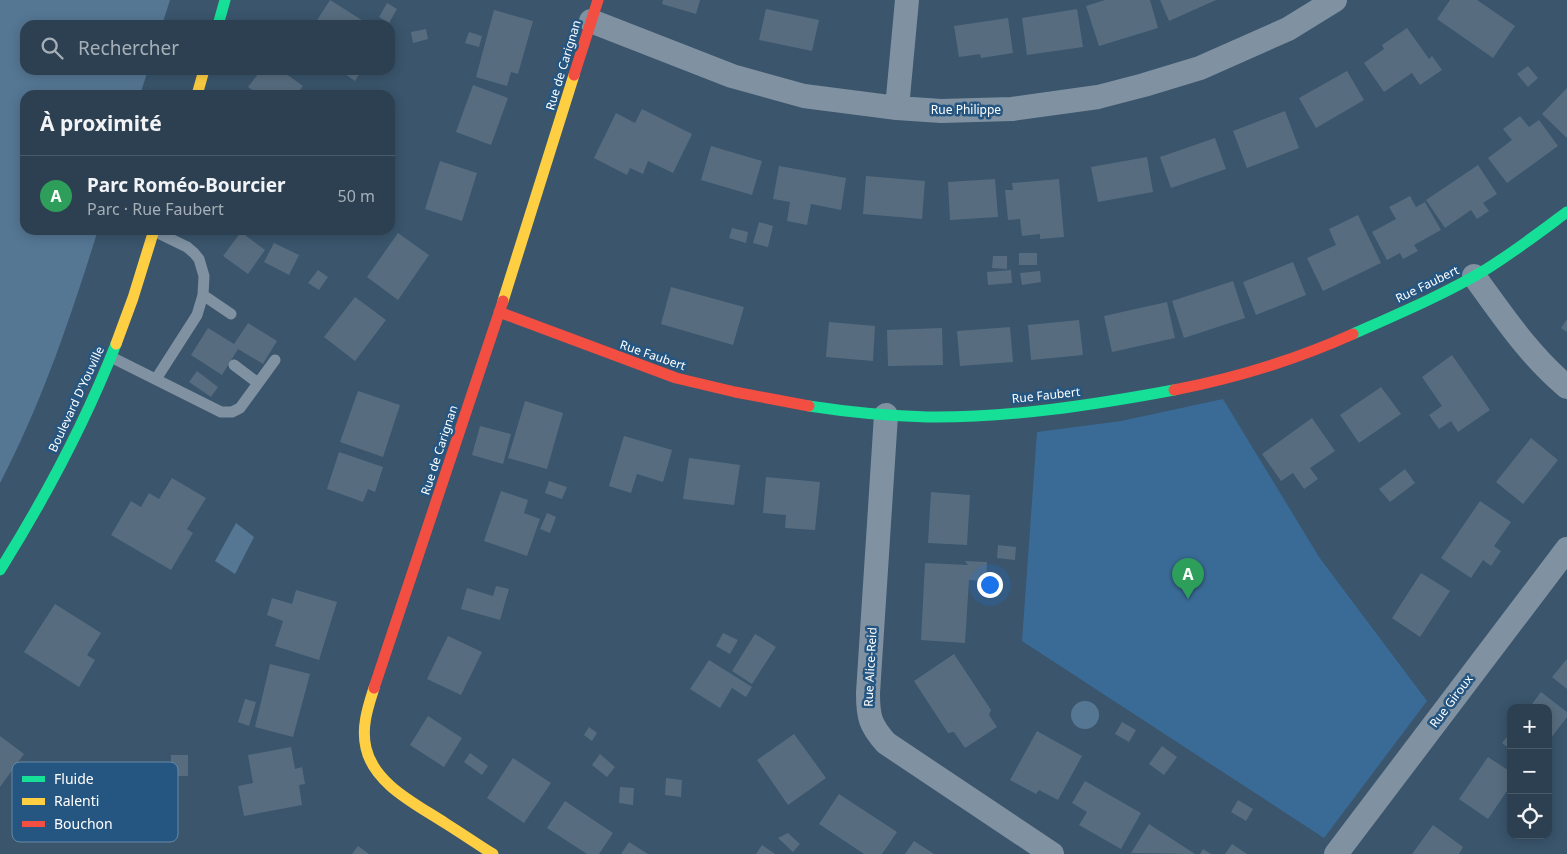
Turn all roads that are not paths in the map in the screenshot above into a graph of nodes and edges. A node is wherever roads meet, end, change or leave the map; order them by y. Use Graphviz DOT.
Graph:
graph roads {
  1 [pos="225,0"];
  2 [pos="907,0"];
  3 [pos="1335,0"];
  4 [pos="594,10"];
  5 [pos="219,20"];
  6 [pos="203,75"];
  7 [pos="198,90"];
  8 [pos="896,108"];
  9 [pos="1567,212"];
  10 [pos="152,235"];
  11 [pos="164,235"];
  12 [pos="1474,276"];
  13 [pos="203,295"];
  14 [pos="499,312"];
  15 [pos="231,314"];
  16 [pos="111,357"];
  17 [pos="275,360"];
  18 [pos="234,365"];
  19 [pos="156,379"];
  20 [pos="258,383"];
  21 [pos="1567,387"];
  22 [pos="886,415"];
  23 [pos="1567,550"];
  24 [pos="0,570"];
  25 [pos="493,854"];
  26 [pos="1052,854"];
  27 [pos="1336,854"];
  1 -- 5 [label="street"];
  2 -- 8 [label="street"];
  3 -- 8 [label="street, Rue Philippe"];
  4 -- 8 [label="street, Rue Philippe"];
  4 -- 14 [label="street, Rue de Carignan"];
  6 -- 7 [label="street"];
  9 -- 12 [label="street, Rue Faubert"];
  10 -- 16 [label="street, Boulevard D'Youville"];
  11 -- 13 [label="lane"];
  12 -- 21 [label="street"];
  12 -- 22 [label="street, Rue Faubert"];
  13 -- 15 [label="lane"];
  13 -- 19 [label="lane"];
  14 -- 22 [label="street, Rue Faubert"];
  14 -- 25 [label="street, Rue de Carignan"];
  16 -- 19 [label="lane"];
  16 -- 24 [label="street, Boulevard D'Youville"];
  17 -- 20 [label="lane"];
  18 -- 20 [label="lane"];
  19 -- 20 [label="lane"];
  22 -- 26 [label="street, Rue Alice-Reid"];
  23 -- 27 [label="street, Rue Giroux"];
}
